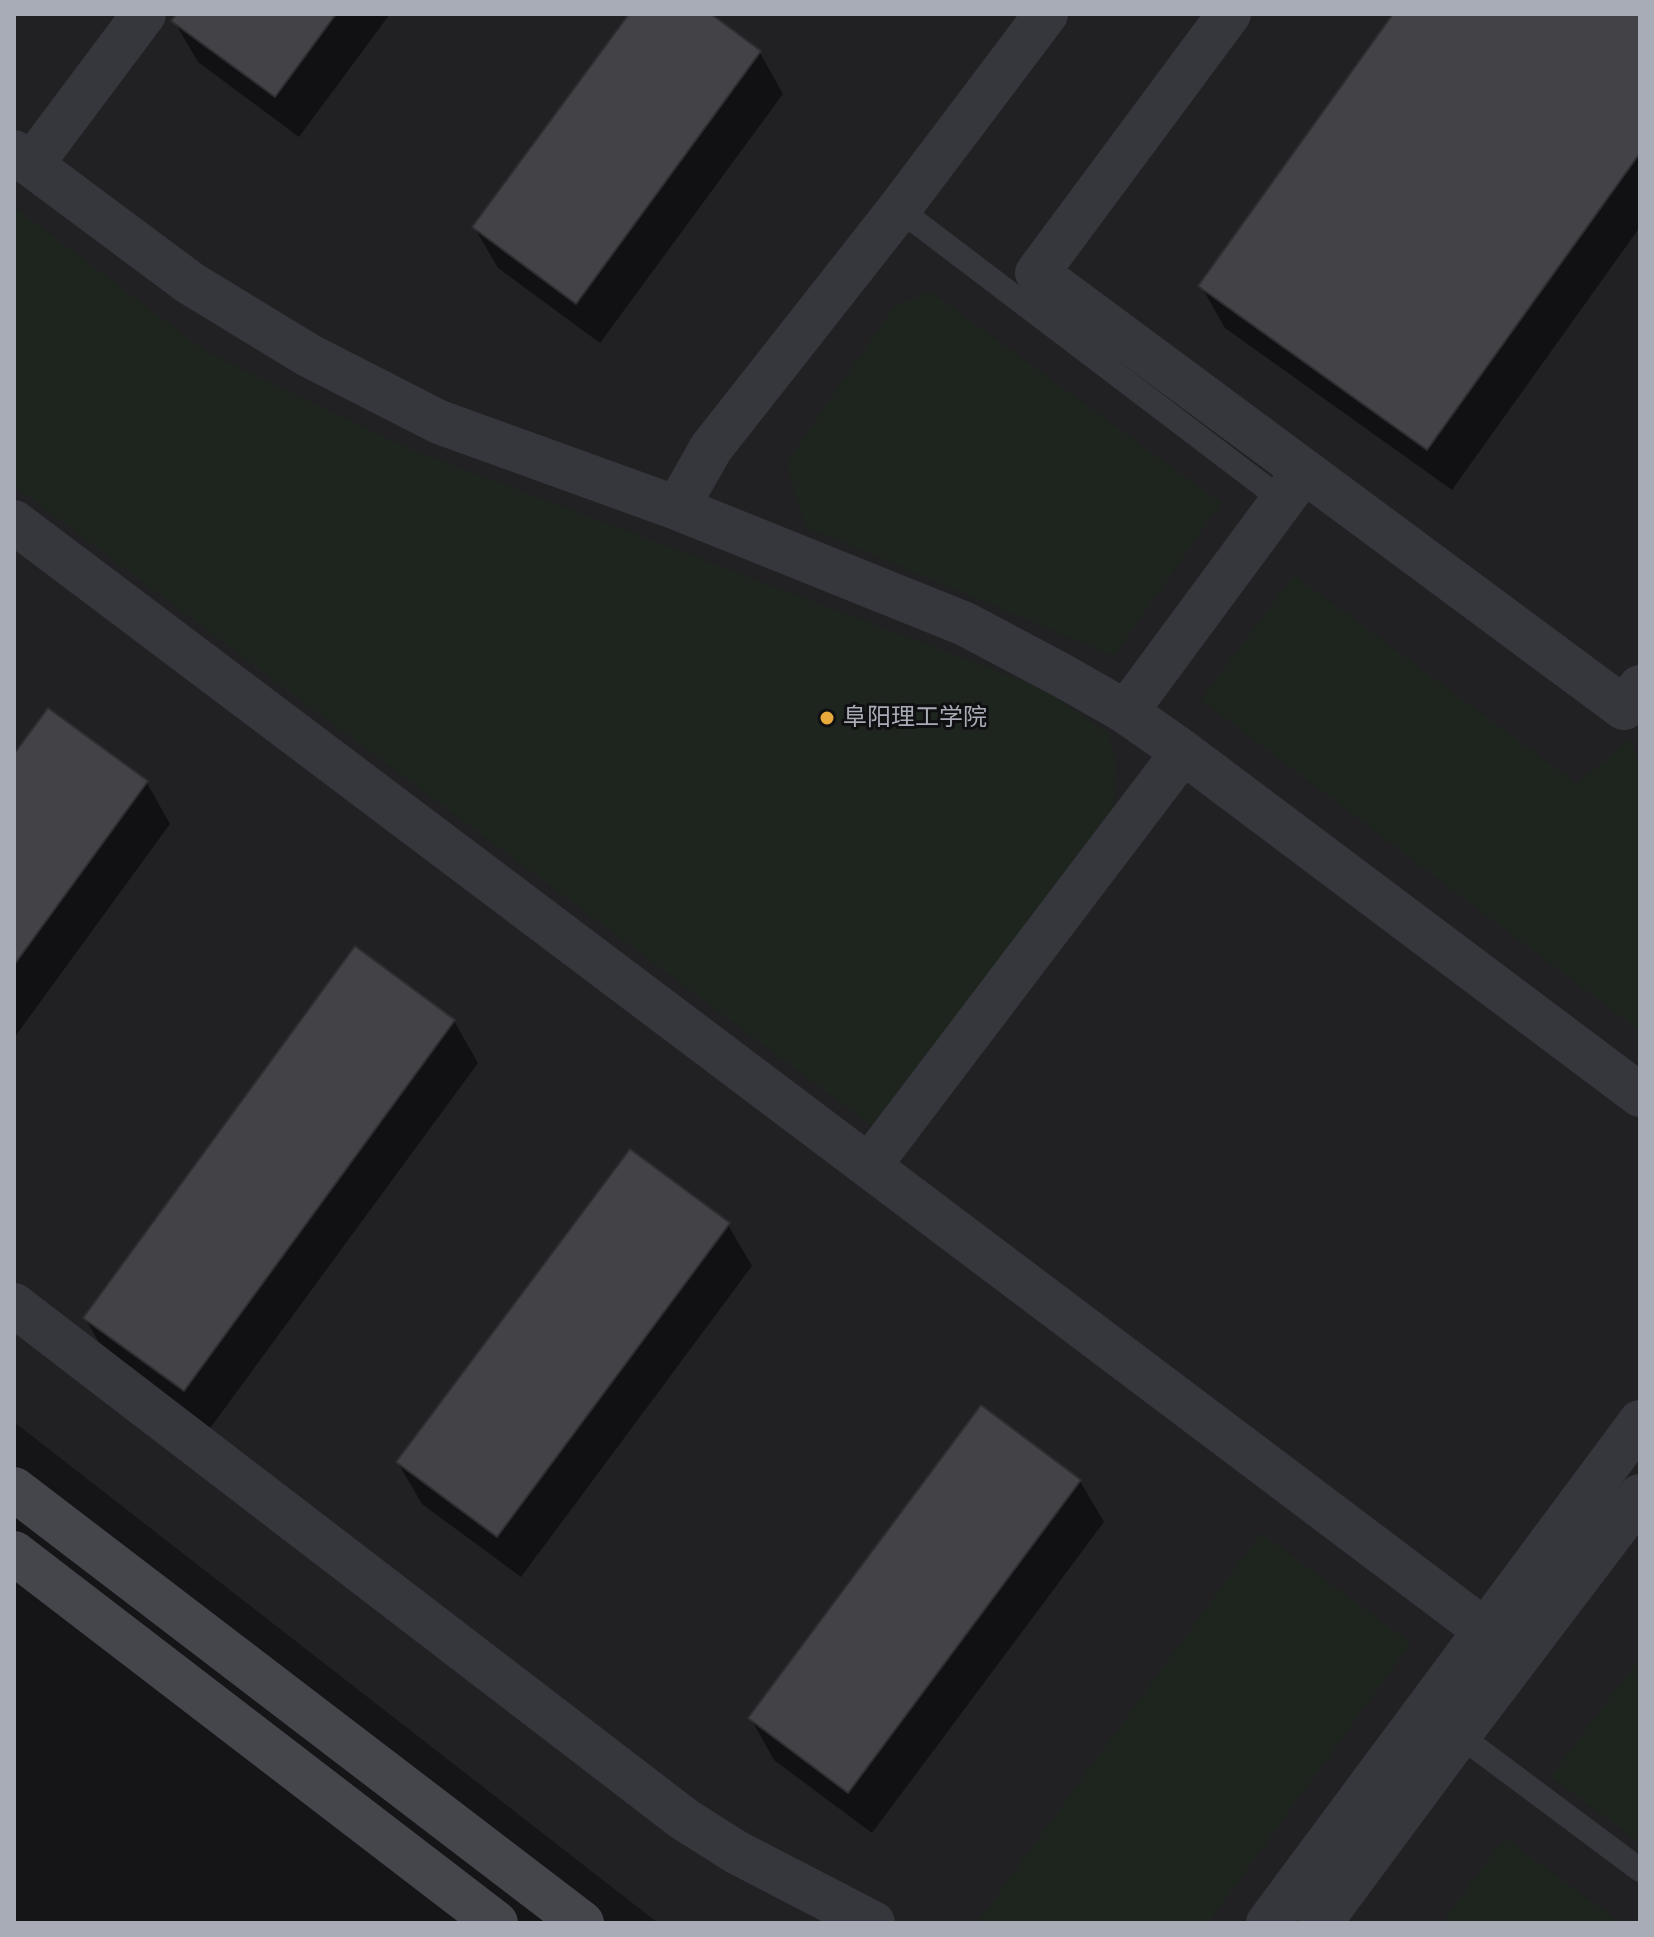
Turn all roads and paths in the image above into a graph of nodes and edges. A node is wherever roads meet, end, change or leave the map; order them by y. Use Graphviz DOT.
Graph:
graph roads {
  1 [pos="144,14"];
  2 [pos="1229,14"];
  3 [pos="1034,18"];
  4 [pos="22,159"];
  5 [pos="899,209"];
  6 [pos="1293,486"];
  7 [pos="677,508"];
  8 [pos="14,522"];
  9 [pos="1640,687"];
  10 [pos="1126,712"];
  11 [pos="1183,752"];
  12 [pos="1640,1095"];
  13 [pos="869,1166"];
  14 [pos="14,1305"];
  15 [pos="1640,1422"];
  16 [pos="14,1489"];
  17 [pos="1640,1496"];
  18 [pos="14,1553"];
  19 [pos="1485,1630"];
  20 [pos="1519,1656"];
  21 [pos="1459,1735"];
  22 [pos="1640,1870"];
  23 [pos="496,1923"];
  24 [pos="582,1923"];
  25 [pos="873,1923"];
  26 [pos="1268,1923"];
  27 [pos="1320,1923"];
  1 -- 4 [label="street"];
  2 -- 6 [label="street"];
  3 -- 5 [label="street"];
  4 -- 7 [label="street"];
  5 -- 6 [label="lane"];
  5 -- 7 [label="street"];
  6 -- 9 [label="street"];
  6 -- 10 [label="street"];
  7 -- 10 [label="street"];
  8 -- 13 [label="street"];
  10 -- 11 [label="street"];
  11 -- 12 [label="street"];
  11 -- 13 [label="street"];
  13 -- 19 [label="street"];
  14 -- 25 [label="street"];
  15 -- 19 [label="street"];
  16 -- 24 [label="street"];
  17 -- 20 [label="street"];
  18 -- 23 [label="street"];
  19 -- 20 [label="street"];
  19 -- 26 [label="street"];
  20 -- 21 [label="street"];
  21 -- 22 [label="lane"];
  21 -- 27 [label="street"];
}
